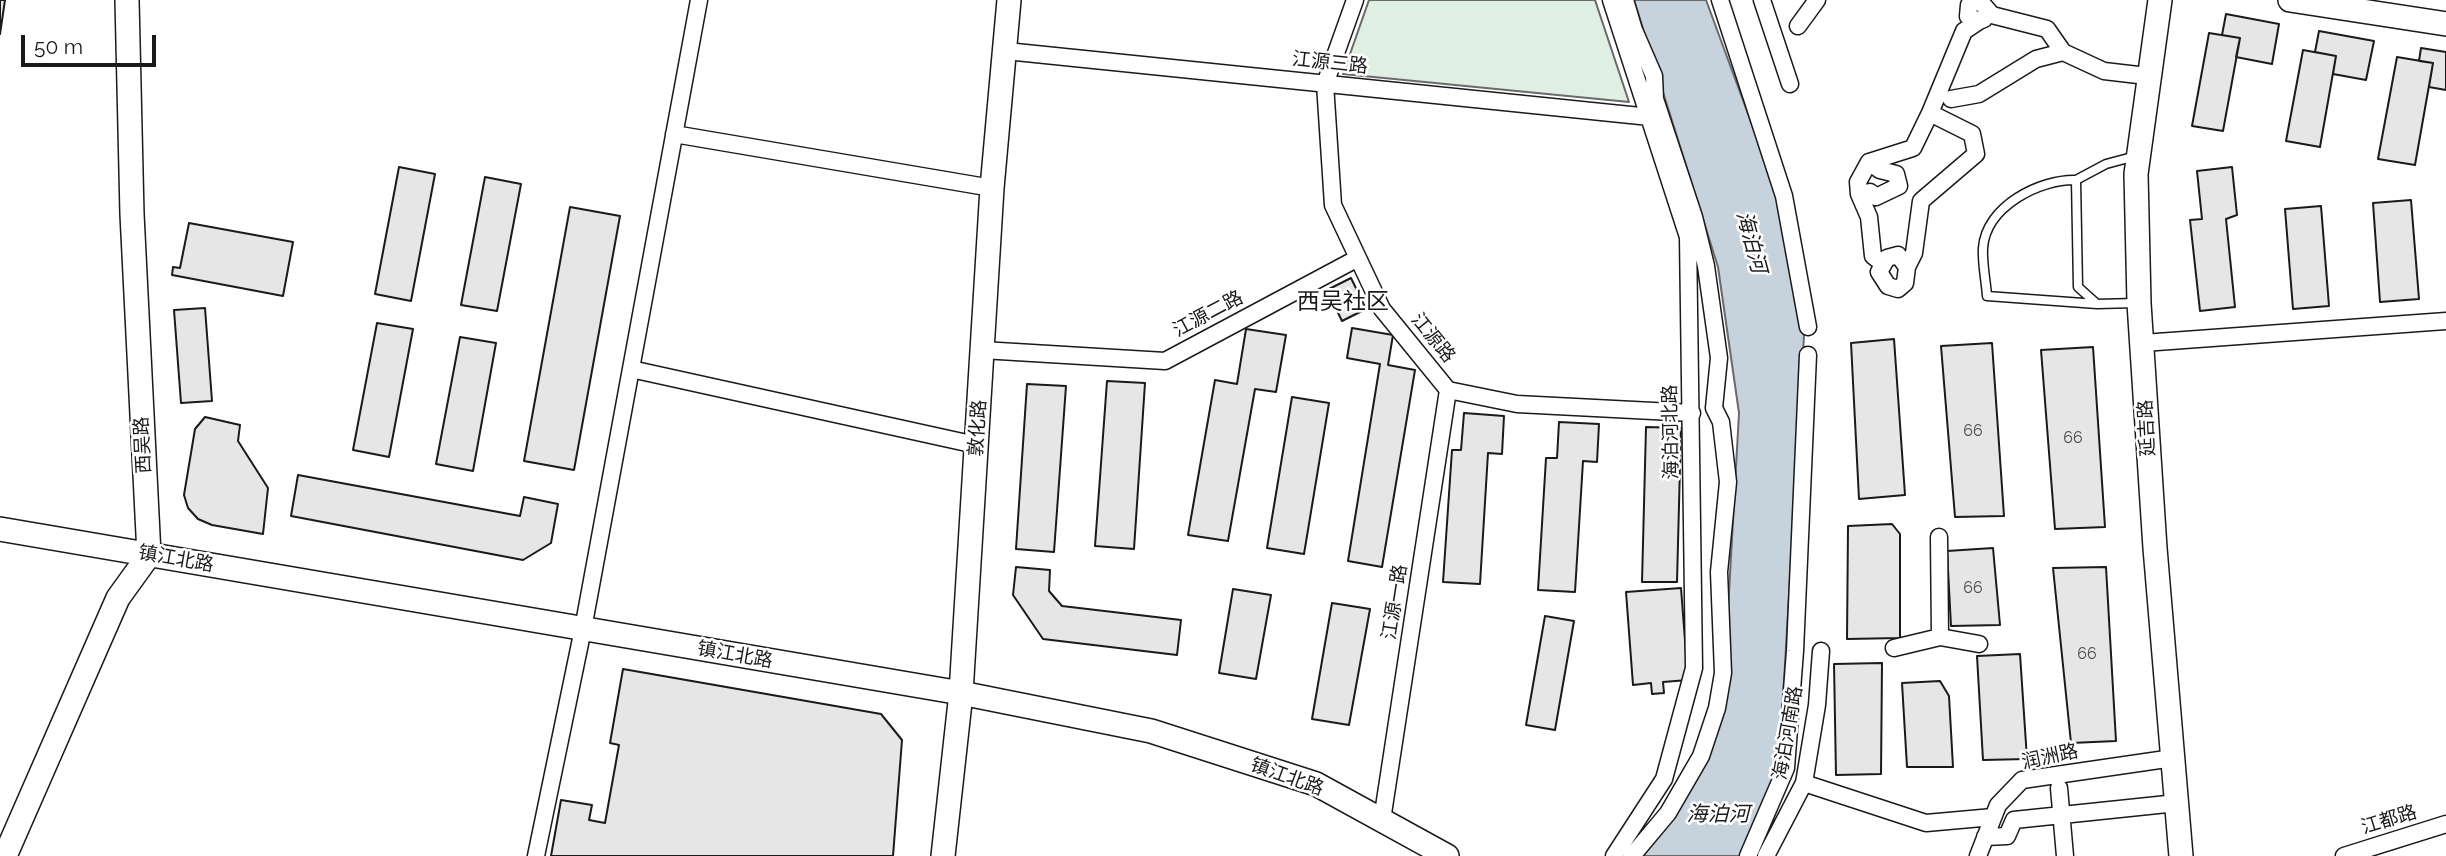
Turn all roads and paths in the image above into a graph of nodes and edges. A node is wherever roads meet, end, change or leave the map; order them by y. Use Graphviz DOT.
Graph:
graph roads {
  1 [pos="127,0"];
  2 [pos="699,0"];
  3 [pos="1009,0"];
  4 [pos="1355,0"];
  5 [pos="1611,0"];
  6 [pos="1625,0"];
  7 [pos="1720,0"];
  8 [pos="1762,0"];
  9 [pos="1817,0"];
  10 [pos="2160,0"];
  11 [pos="2290,0"];
  12 [pos="1975,1"];
  13 [pos="1986,18"];
  14 [pos="2446,24"];
  15 [pos="1798,26"];
  16 [pos="1006,51"];
  17 [pos="2063,52"];
  18 [pos="2147,76"];
  19 [pos="1325,84"];
  20 [pos="1790,84"];
  21 [pos="1951,99"];
  22 [pos="1930,113"];
  23 [pos="1650,117"];
  24 [pos="674,134"];
  25 [pos="2137,155"];
  26 [pos="1870,162"];
  27 [pos="2077,180"];
  28 [pos="992,188"];
  29 [pos="1859,194"];
  30 [pos="1358,258"];
  31 [pos="1882,263"];
  32 [pos="1907,267"];
  33 [pos="2139,303"];
  34 [pos="2097,304"];
  35 [pos="2446,321"];
  36 [pos="1808,327"];
  37 [pos="2143,343"];
  38 [pos="982,350"];
  39 [pos="1808,355"];
  40 [pos="631,369"];
  41 [pos="1448,390"];
  42 [pos="1692,413"];
  43 [pos="976,445"];
  44 [pos="0,529"];
  45 [pos="1939,537"];
  46 [pos="149,555"];
  47 [pos="583,629"];
  48 [pos="1940,637"];
  49 [pos="1979,644"];
  50 [pos="1894,648"];
  51 [pos="1821,651"];
  52 [pos="961,693"];
  53 [pos="2173,758"];
  54 [pos="1804,783"];
  55 [pos="2059,788"];
  56 [pos="2177,803"];
  57 [pos="2061,814"];
  58 [pos="1993,817"];
  59 [pos="1382,820"];
  60 [pos="2446,824"];
  61 [pos="1985,837"];
  62 [pos="5,856"];
  63 [pos="536,856"];
  64 [pos="943,856"];
  65 [pos="1447,856"];
  66 [pos="1614,856"];
  67 [pos="1632,856"];
  68 [pos="1748,856"];
  69 [pos="1766,856"];
  70 [pos="1978,856"];
  71 [pos="2065,856"];
  72 [pos="2181,856"];
  73 [pos="2344,856"];
  1 -- 46 [label="street, 西吴路"];
  2 -- 24 [label="street"];
  3 -- 16 [label="street, 敦化路"];
  4 -- 19 [label="street, 江源路"];
  5 -- 23 [label="street, 海泊河北路"];
  6 -- 67 [label="street"];
  7 -- 36 [label="street"];
  8 -- 20 [label="street"];
  9 -- 15 [label="street"];
  10 -- 18 [label="street, 延吉路"];
  11 -- 14 [label="street"];
  12 -- 13 [label="street"];
  13 -- 17 [label="street"];
  13 -- 22 [label="street"];
  16 -- 19 [label="street, 江源三路"];
  16 -- 28 [label="street, 敦化路"];
  17 -- 18 [label="street"];
  17 -- 21 [label="street"];
  18 -- 25 [label="street, 延吉路"];
  19 -- 23 [label="street, 江源三路"];
  19 -- 30 [label="street, 江源路"];
  22 -- 26 [label="street"];
  22 -- 32 [label="street"];
  23 -- 42 [label="street, 海泊河北路"];
  24 -- 28 [label="street"];
  24 -- 40 [label="street"];
  25 -- 27 [label="lane"];
  25 -- 33 [label="street, 延吉路"];
  26 -- 29 [label="street"];
  26 -- 29 [label="street"];
  27 -- 34 [label="lane"];
  27 -- 34 [label="lane"];
  28 -- 38 [label="street, 敦化路"];
  29 -- 31 [label="street"];
  30 -- 38 [label="street, 江源二路"];
  30 -- 41 [label="street, 江源路"];
  31 -- 32 [label="street"];
  31 -- 32 [label="street"];
  33 -- 34 [label="lane"];
  33 -- 37 [label="street, 延吉路"];
  35 -- 37 [label="street"];
  37 -- 53 [label="street, 延吉路"];
  38 -- 43 [label="street, 敦化路"];
  39 -- 68 [label="street"];
  40 -- 43 [label="street"];
  40 -- 47 [label="street"];
  41 -- 42 [label="street, 江源路"];
  41 -- 59 [label="street, 江源一路"];
  42 -- 66 [label="street, 海泊河北路"];
  43 -- 52 [label="street, 敦化路"];
  44 -- 46 [label="street, 镇江北路"];
  45 -- 48 [label="street"];
  46 -- 47 [label="street, 镇江北路"];
  46 -- 62 [label="street"];
  47 -- 52 [label="street, 镇江北路"];
  47 -- 63 [label="street"];
  48 -- 49 [label="street"];
  48 -- 50 [label="street"];
  51 -- 54 [label="street, 海泊河南路"];
  52 -- 59 [label="street, 镇江北路"];
  52 -- 64 [label="street, 敦化路"];
  53 -- 56 [label="street, 延吉路"];
  53 -- 58 [label="street, 润洲路"];
  54 -- 58 [label="street"];
  54 -- 69 [label="street, 海泊河南路"];
  55 -- 57 [label="street"];
  56 -- 57 [label="street"];
  56 -- 72 [label="street, 延吉路"];
  57 -- 61 [label="street"];
  57 -- 71 [label="street"];
  58 -- 61 [label="street, 润洲路"];
  59 -- 65 [label="street, 镇江北路"];
  60 -- 73 [label="street, 江都路"];
  61 -- 70 [label="street, 润洲路"];
}
